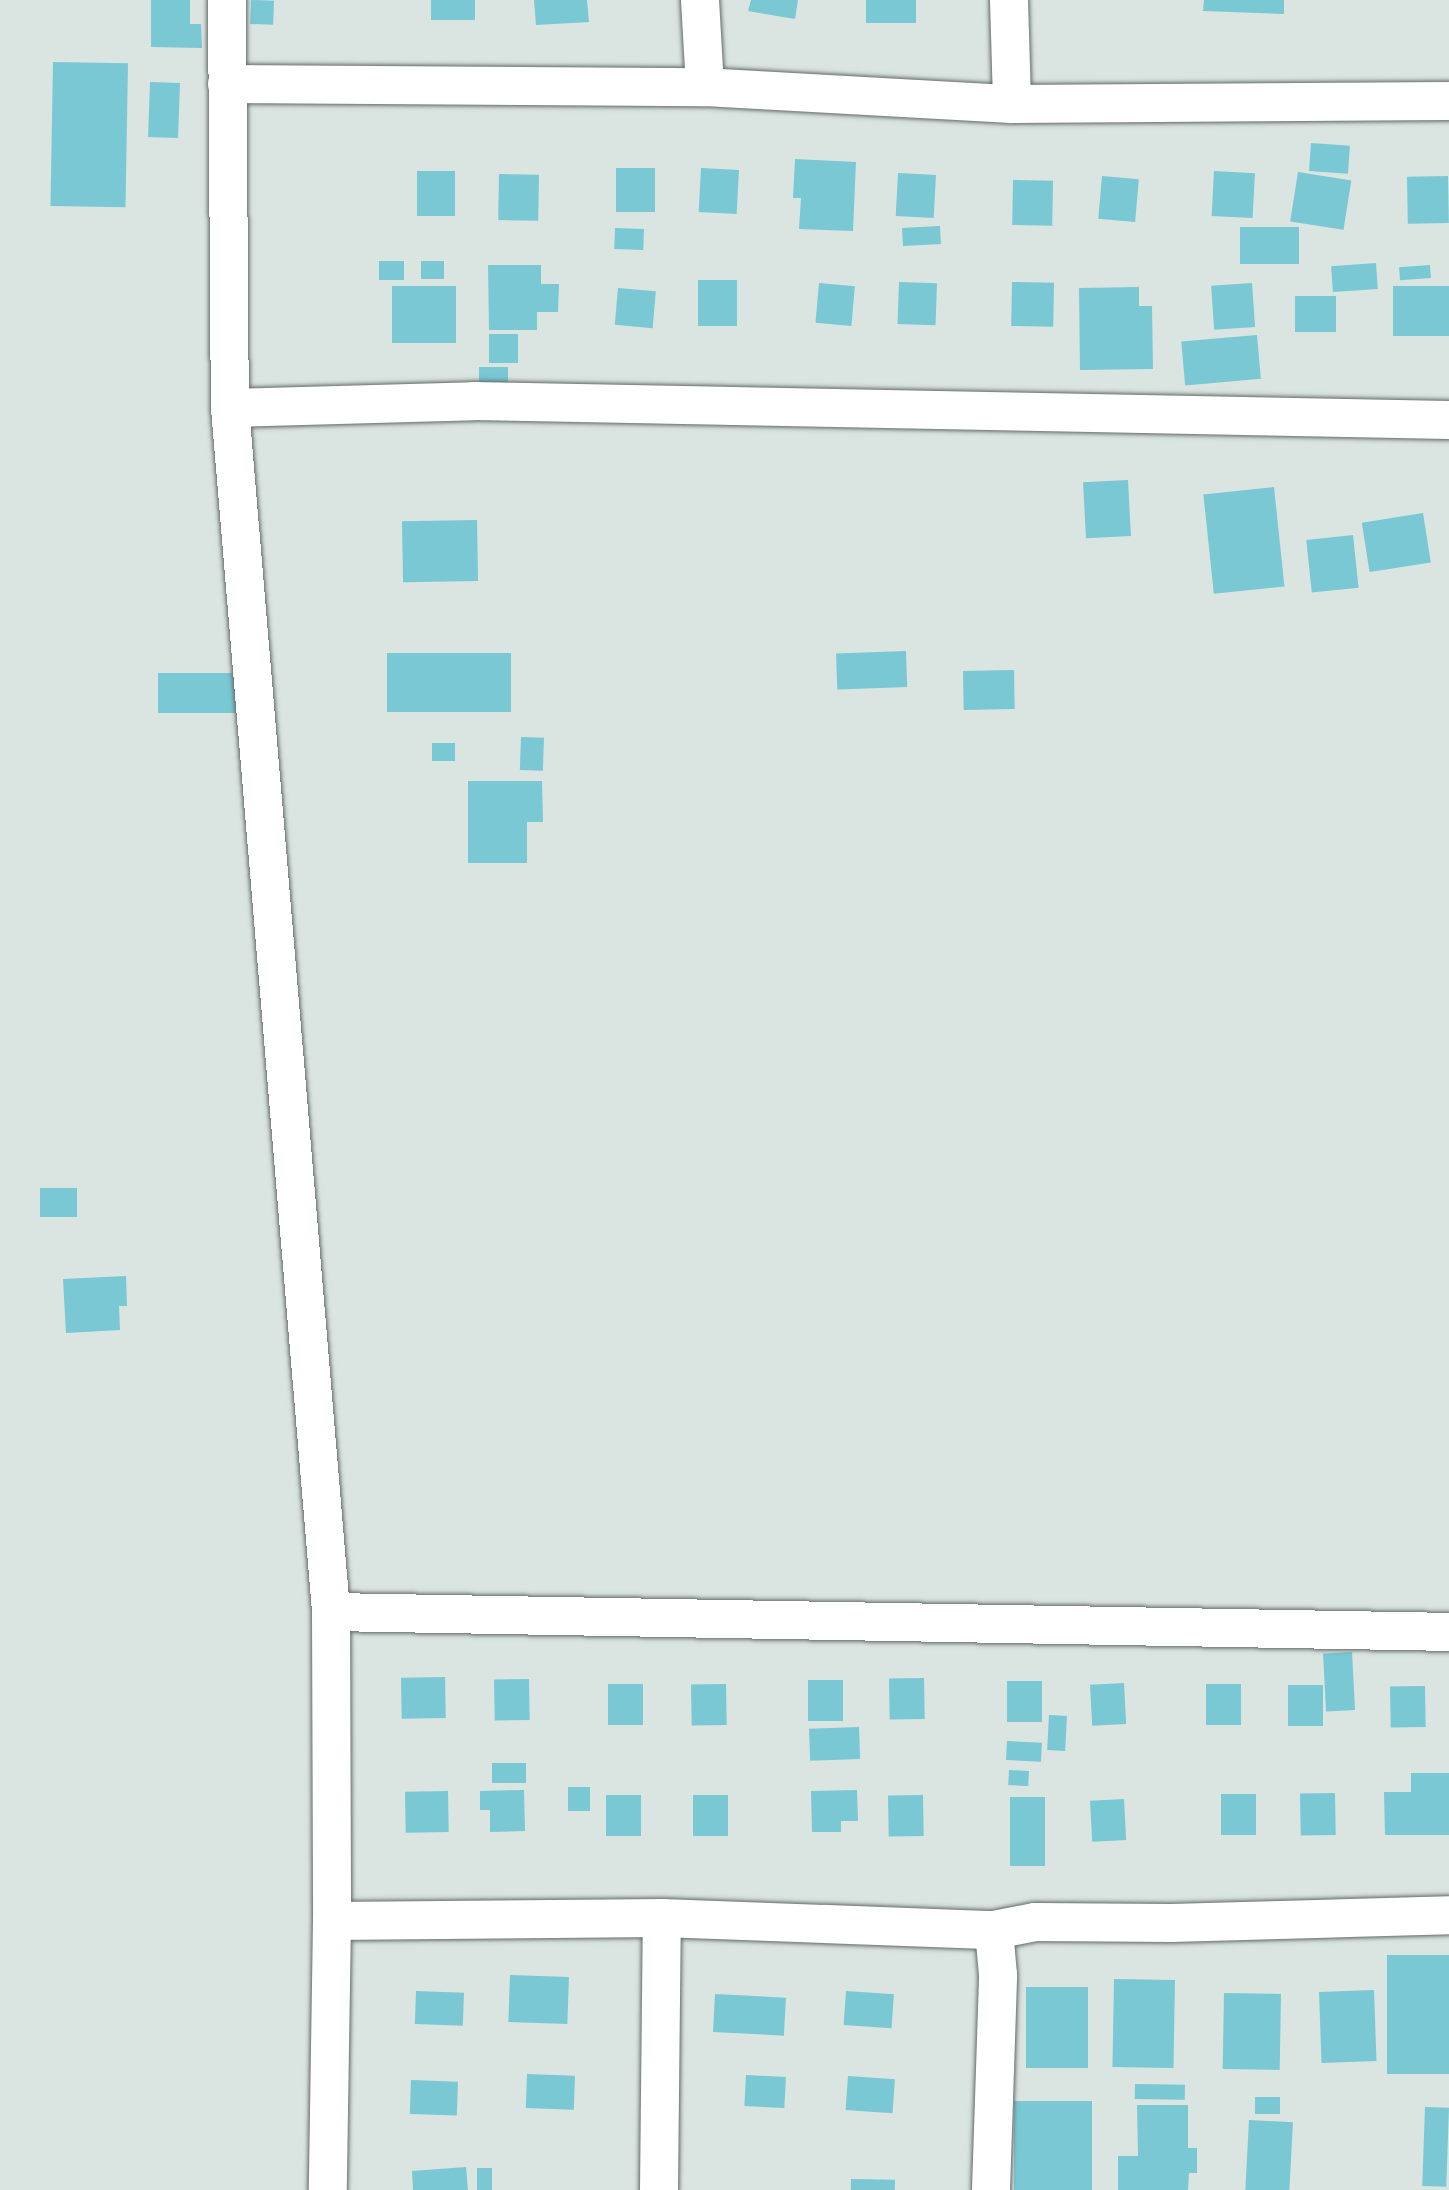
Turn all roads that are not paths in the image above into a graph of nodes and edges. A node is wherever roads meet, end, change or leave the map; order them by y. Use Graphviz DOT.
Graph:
graph roads {
  1 [pos="227,0"];
  2 [pos="700,0"];
  3 [pos="1009,0"];
  4 [pos="227,84"];
  5 [pos="705,87"];
  6 [pos="1449,101"];
  7 [pos="1012,104"];
  8 [pos="230,408"];
  9 [pos="1449,420"];
  10 [pos="331,1612"];
  11 [pos="1449,1632"];
  12 [pos="1449,1914"];
  13 [pos="662,1918"];
  14 [pos="332,1921"];
  15 [pos="994,1930"];
  16 [pos="328,2190"];
  17 [pos="659,2190"];
  18 [pos="991,2190"];
  1 -- 4 [label="street"];
  2 -- 5 [label="street"];
  3 -- 7 [label="street"];
  4 -- 5 [label="street"];
  4 -- 8 [label="street"];
  5 -- 7 [label="street"];
  6 -- 7 [label="street"];
  8 -- 9 [label="street"];
  8 -- 10 [label="street"];
  10 -- 11 [label="street"];
  10 -- 14 [label="street"];
  12 -- 15 [label="street"];
  13 -- 14 [label="street"];
  13 -- 15 [label="street"];
  13 -- 17 [label="street"];
  14 -- 16 [label="street"];
  15 -- 18 [label="street"];
}
